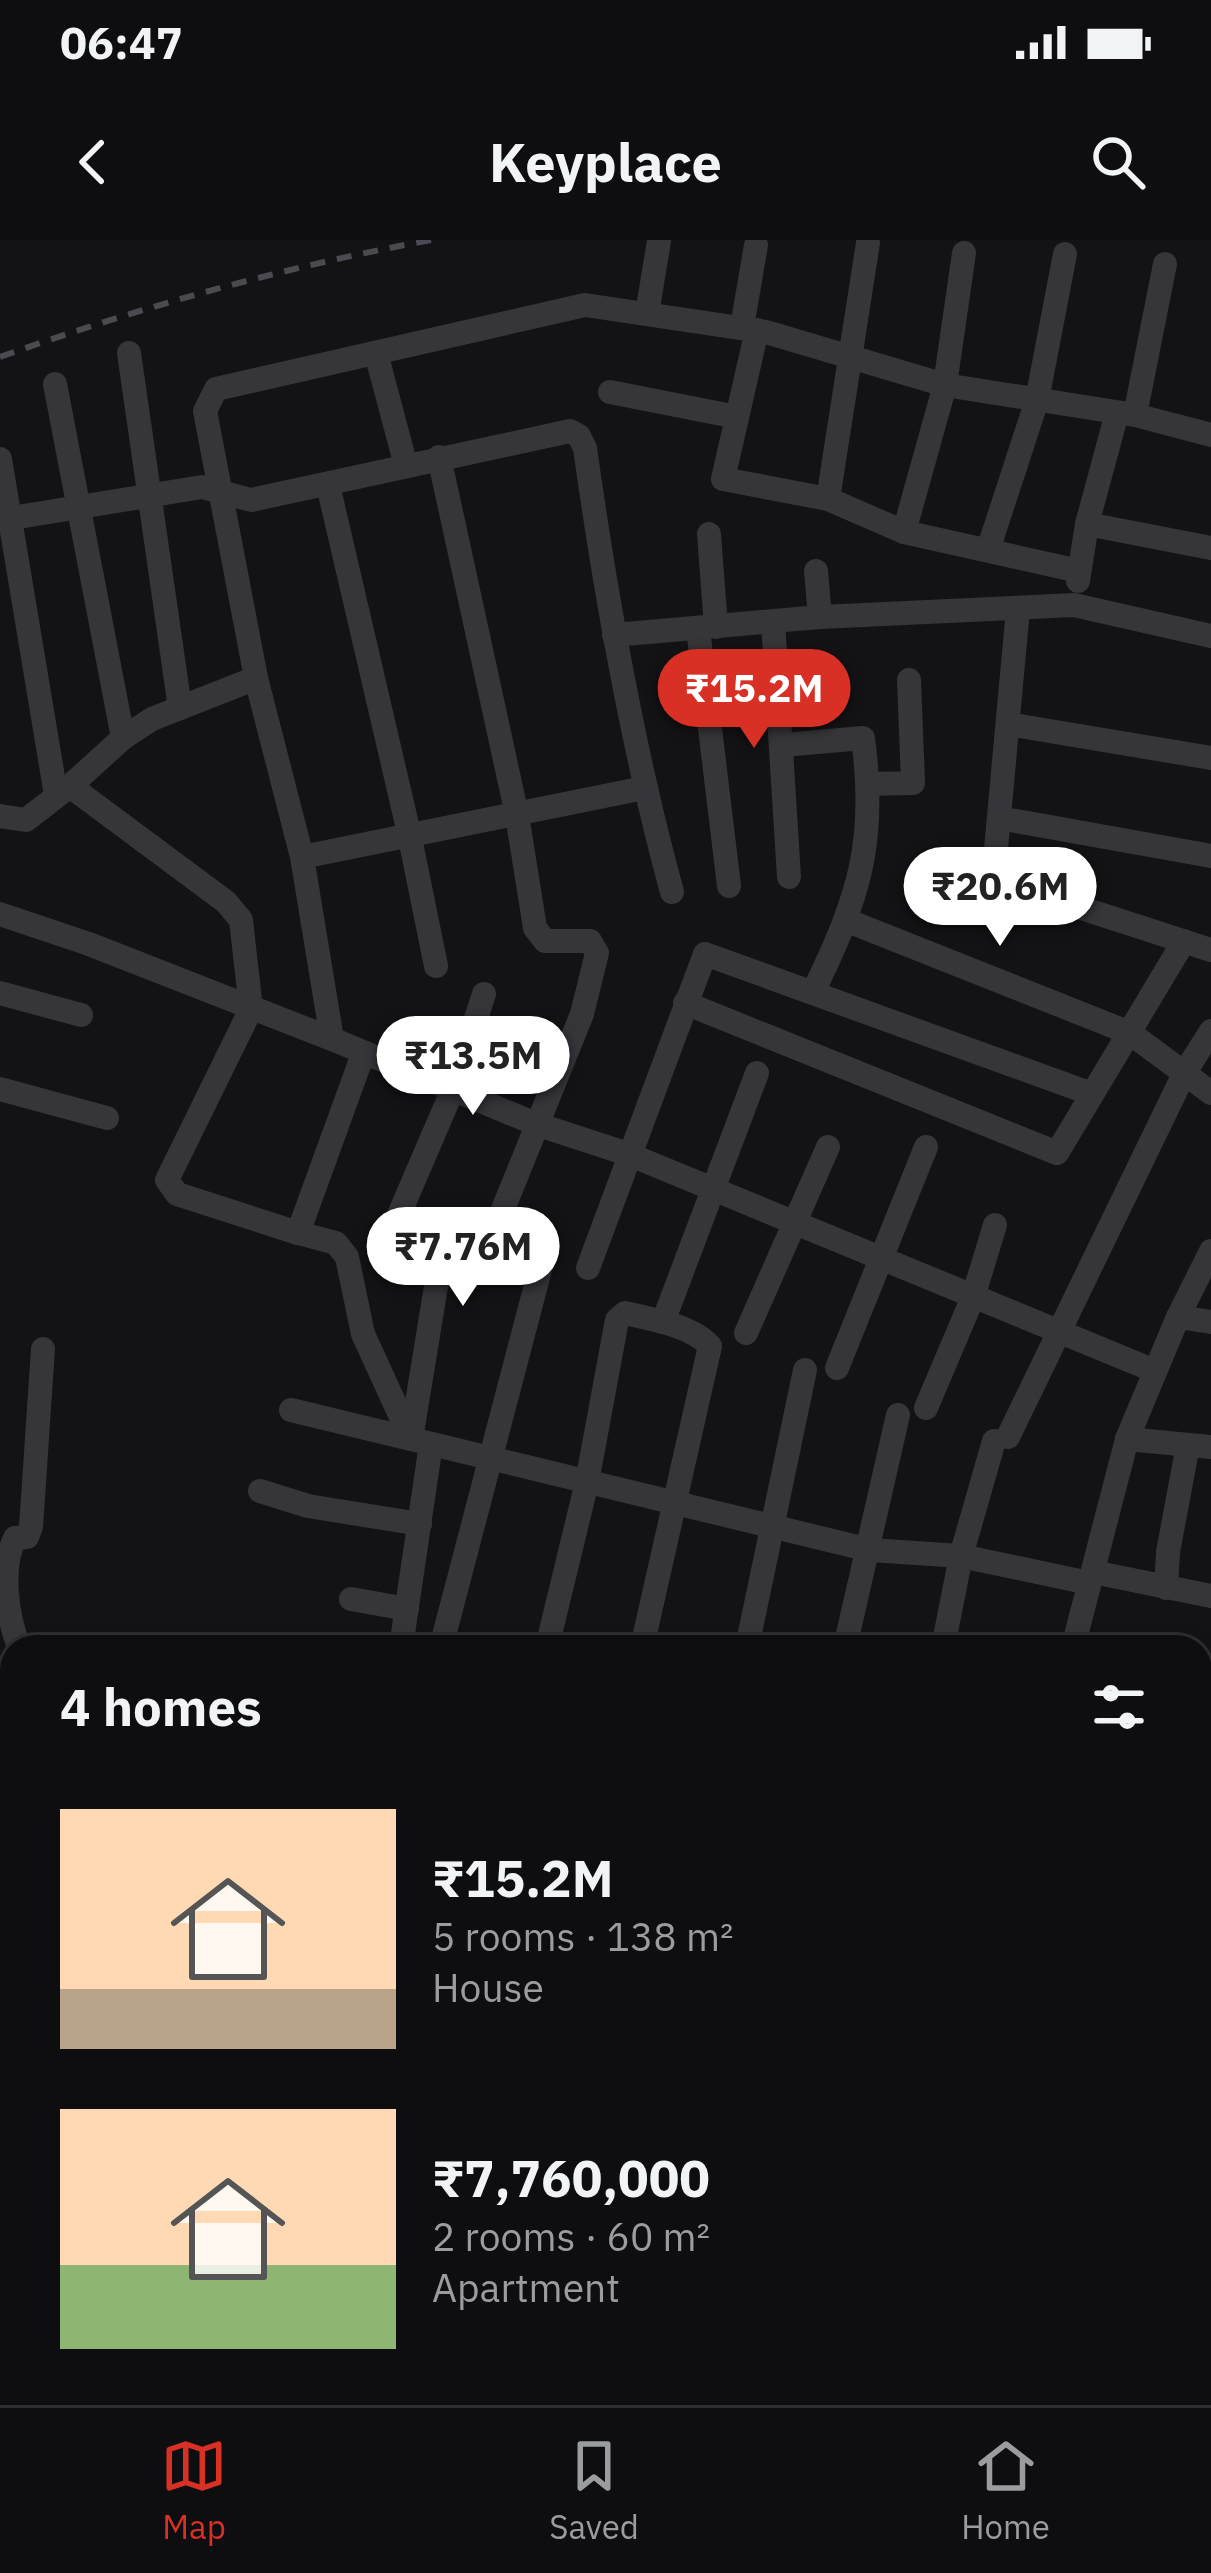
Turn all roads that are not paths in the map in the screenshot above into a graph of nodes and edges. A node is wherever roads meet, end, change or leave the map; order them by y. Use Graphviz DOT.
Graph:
graph roads {
  1 [pos="659,242"];
  2 [pos="868,243"];
  3 [pos="756,245"];
  4 [pos="964,253"];
  5 [pos="1065,254"];
  6 [pos="1166,264"];
  7 [pos="647,314"];
  8 [pos="749,329"];
  9 [pos="129,352"];
  10 [pos="376,353"];
  11 [pos="849,359"];
  12 [pos="55,384"];
  13 [pos="945,385"];
  14 [pos="610,392"];
  15 [pos="1036,400"];
  16 [pos="1126,414"];
  17 [pos="737,417"];
  18 [pos="1211,435"];
  19 [pos="439,457"];
  20 [pos="0,459"];
  21 [pos="406,466"];
  22 [pos="328,485"];
  23 [pos="219,489"];
  24 [pos="148,494"];
  25 [pos="827,499"];
  26 [pos="77,507"];
  27 [pos="6,520"];
  28 [pos="1087,524"];
  29 [pos="904,532"];
  30 [pos="709,534"];
  31 [pos="1211,548"];
  32 [pos="988,550"];
  33 [pos="816,571"];
  34 [pos="1079,571"];
  35 [pos="1074,605"];
  36 [pos="1018,609"];
  37 [pos="820,616"];
  38 [pos="773,622"];
  39 [pos="707,628"];
  40 [pos="614,634"];
  41 [pos="1211,635"];
  42 [pos="256,678"];
  43 [pos="909,680"];
  44 [pos="180,708"];
  45 [pos="1008,724"];
  46 [pos="123,738"];
  47 [pos="783,746"];
  48 [pos="1211,758"];
  49 [pos="869,784"];
  50 [pos="644,788"];
  51 [pos="63,791"];
  52 [pos="517,815"];
  53 [pos="0,816"];
  54 [pos="999,818"];
  55 [pos="409,833"];
  56 [pos="1211,856"];
  57 [pos="302,857"];
  58 [pos="789,877"];
  59 [pos="729,886"];
  60 [pos="672,892"];
  61 [pos="0,914"];
  62 [pos="848,921"];
  63 [pos="1184,941"];
  64 [pos="1211,950"];
  65 [pos="436,966"];
  66 [pos="814,990"];
  67 [pos="0,993"];
  68 [pos="484,994"];
  69 [pos="685,1003"];
  70 [pos="250,1009"];
  71 [pos="81,1016"];
  72 [pos="1211,1031"];
  73 [pos="1130,1034"];
  74 [pos="332,1039"];
  75 [pos="363,1054"];
  76 [pos="757,1073"];
  77 [pos="1184,1074"];
  78 [pos="0,1089"];
  79 [pos="453,1089"];
  80 [pos="1211,1093"];
  81 [pos="1092,1094"];
  82 [pos="107,1118"];
  83 [pos="536,1124"];
  84 [pos="828,1147"];
  85 [pos="926,1147"];
  86 [pos="628,1154"];
  87 [pos="711,1189"];
  88 [pos="796,1222"];
  89 [pos="995,1225"];
  90 [pos="298,1233"];
  91 [pos="491,1239"];
  92 [pos="1211,1251"];
  93 [pos="880,1259"];
  94 [pos="541,1266"];
  95 [pos="588,1268"];
  96 [pos="973,1297"];
  97 [pos="1178,1316"];
  98 [pos="663,1322"];
  99 [pos="1211,1322"];
  100 [pos="1059,1331"];
  101 [pos="746,1333"];
  102 [pos="43,1349"];
  103 [pos="837,1368"];
  104 [pos="806,1370"];
  105 [pos="1156,1371"];
  106 [pos="926,1408"];
  107 [pos="291,1410"];
  108 [pos="898,1415"];
  109 [pos="1127,1439"];
  110 [pos="421,1441"];
  111 [pos="1200,1446"];
  112 [pos="491,1458"];
  113 [pos="587,1481"];
  114 [pos="260,1491"];
  115 [pos="675,1503"];
  116 [pos="420,1524"];
  117 [pos="774,1527"];
  118 [pos="870,1550"];
  119 [pos="962,1556"];
  120 [pos="3,1562"];
  121 [pos="1091,1578"];
  122 [pos="1166,1588"];
  123 [pos="1211,1596"];
  124 [pos="352,1598"];
  125 [pos="407,1609"];
  126 [pos="15,1635"];
  127 [pos="403,1635"];
  128 [pos="444,1635"];
  129 [pos="550,1635"];
  130 [pos="645,1635"];
  131 [pos="750,1635"];
  132 [pos="848,1635"];
  133 [pos="946,1635"];
  134 [pos="1076,1635"];
  1 -- 7 [label="street"];
  2 -- 11 [label="street"];
  3 -- 8 [label="street"];
  4 -- 13 [label="street"];
  5 -- 15 [label="street"];
  6 -- 16 [label="street"];
  7 -- 8 [label="street"];
  7 -- 10 [label="street"];
  8 -- 11 [label="street"];
  8 -- 17 [label="street"];
  9 -- 24 [label="street"];
  10 -- 21 [label="street"];
  10 -- 23 [label="street"];
  11 -- 13 [label="street"];
  11 -- 25 [label="street"];
  12 -- 26 [label="street"];
  13 -- 15 [label="street"];
  13 -- 29 [label="street"];
  14 -- 17 [label="street"];
  15 -- 16 [label="street"];
  15 -- 32 [label="street"];
  16 -- 18 [label="street"];
  16 -- 28 [label="street"];
  17 -- 25 [label="street"];
  19 -- 21 [label="street"];
  19 -- 40 [label="street"];
  19 -- 52 [label="street"];
  20 -- 27 [label="street"];
  21 -- 22 [label="street"];
  22 -- 23 [label="street"];
  22 -- 55 [label="street"];
  23 -- 24 [label="street"];
  23 -- 42 [label="street"];
  24 -- 26 [label="street"];
  24 -- 44 [label="street"];
  25 -- 29 [label="street"];
  26 -- 27 [label="street"];
  26 -- 46 [label="street"];
  27 -- 51 [label="street"];
  28 -- 31 [label="street"];
  28 -- 34 [label="street"];
  29 -- 32 [label="street"];
  30 -- 39 [label="street"];
  32 -- 34 [label="street"];
  33 -- 37 [label="street"];
  34 -- 35 [label="street"];
  35 -- 36 [label="street"];
  35 -- 41 [label="street"];
  36 -- 37 [label="street"];
  36 -- 45 [label="street"];
  37 -- 38 [label="street"];
  38 -- 39 [label="street"];
  38 -- 47 [label="street"];
  39 -- 40 [label="street"];
  39 -- 59 [label="street"];
  40 -- 50 [label="street"];
  42 -- 44 [label="street"];
  42 -- 57 [label="street"];
  43 -- 49 [label="street"];
  44 -- 46 [label="street"];
  45 -- 48 [label="street"];
  45 -- 54 [label="street"];
  46 -- 51 [label="street"];
  47 -- 49 [label="street"];
  47 -- 58 [label="street"];
  49 -- 62 [label="street"];
  50 -- 52 [label="street"];
  50 -- 60 [label="street"];
  51 -- 53 [label="street"];
  51 -- 70 [label="street"];
  52 -- 55 [label="street"];
  52 -- 83 [label="street"];
  54 -- 56 [label="street"];
  54 -- 63 [label="street"];
  55 -- 57 [label="street"];
  55 -- 65 [label="street"];
  57 -- 74 [label="street"];
  61 -- 70 [label="street"];
  62 -- 66 [label="street"];
  62 -- 73 [label="street"];
  63 -- 64 [label="street"];
  63 -- 73 [label="street"];
  66 -- 69 [label="street"];
  66 -- 81 [label="street"];
  67 -- 71 [label="street"];
  68 -- 79 [label="street"];
  69 -- 81 [label="street"];
  69 -- 86 [label="street"];
  70 -- 74 [label="street"];
  70 -- 90 [label="street"];
  72 -- 77 [label="street"];
  73 -- 77 [label="street"];
  73 -- 81 [label="street"];
  74 -- 75 [label="street"];
  75 -- 79 [label="street"];
  75 -- 90 [label="street"];
  76 -- 87 [label="street"];
  77 -- 80 [label="street"];
  77 -- 100 [label="street"];
  78 -- 82 [label="street"];
  79 -- 83 [label="street"];
  79 -- 110 [label="street"];
  83 -- 86 [label="street"];
  83 -- 91 [label="street"];
  84 -- 88 [label="street"];
  85 -- 93 [label="street"];
  86 -- 87 [label="street"];
  86 -- 95 [label="street"];
  87 -- 88 [label="street"];
  87 -- 98 [label="street"];
  88 -- 93 [label="street"];
  88 -- 101 [label="street"];
  89 -- 96 [label="street"];
  90 -- 110 [label="street"];
  92 -- 97 [label="street"];
  93 -- 96 [label="street"];
  93 -- 103 [label="street"];
  94 -- 112 [label="street"];
  96 -- 100 [label="street"];
  96 -- 106 [label="street"];
  97 -- 99 [label="street"];
  97 -- 105 [label="street"];
  98 -- 113 [label="street"];
  98 -- 115 [label="street"];
  100 -- 105 [label="street"];
  100 -- 119 [label="street"];
  102 -- 120 [label="street"];
  104 -- 117 [label="street"];
  105 -- 109 [label="street"];
  107 -- 110 [label="street"];
  108 -- 118 [label="street"];
  109 -- 111 [label="street"];
  109 -- 121 [label="street"];
  110 -- 112 [label="street"];
  110 -- 116 [label="street"];
  111 -- 122 [label="street"];
  112 -- 113 [label="street"];
  112 -- 128 [label="street"];
  113 -- 115 [label="street"];
  113 -- 129 [label="street"];
  114 -- 116 [label="street"];
  115 -- 117 [label="street"];
  115 -- 130 [label="street"];
  116 -- 125 [label="street"];
  117 -- 118 [label="street"];
  117 -- 131 [label="street"];
  118 -- 119 [label="street"];
  118 -- 132 [label="street"];
  119 -- 121 [label="street"];
  119 -- 133 [label="street"];
  120 -- 126 [label="street"];
  121 -- 122 [label="street"];
  121 -- 134 [label="street"];
  122 -- 123 [label="street"];
  124 -- 125 [label="street"];
  125 -- 127 [label="street"];
}
